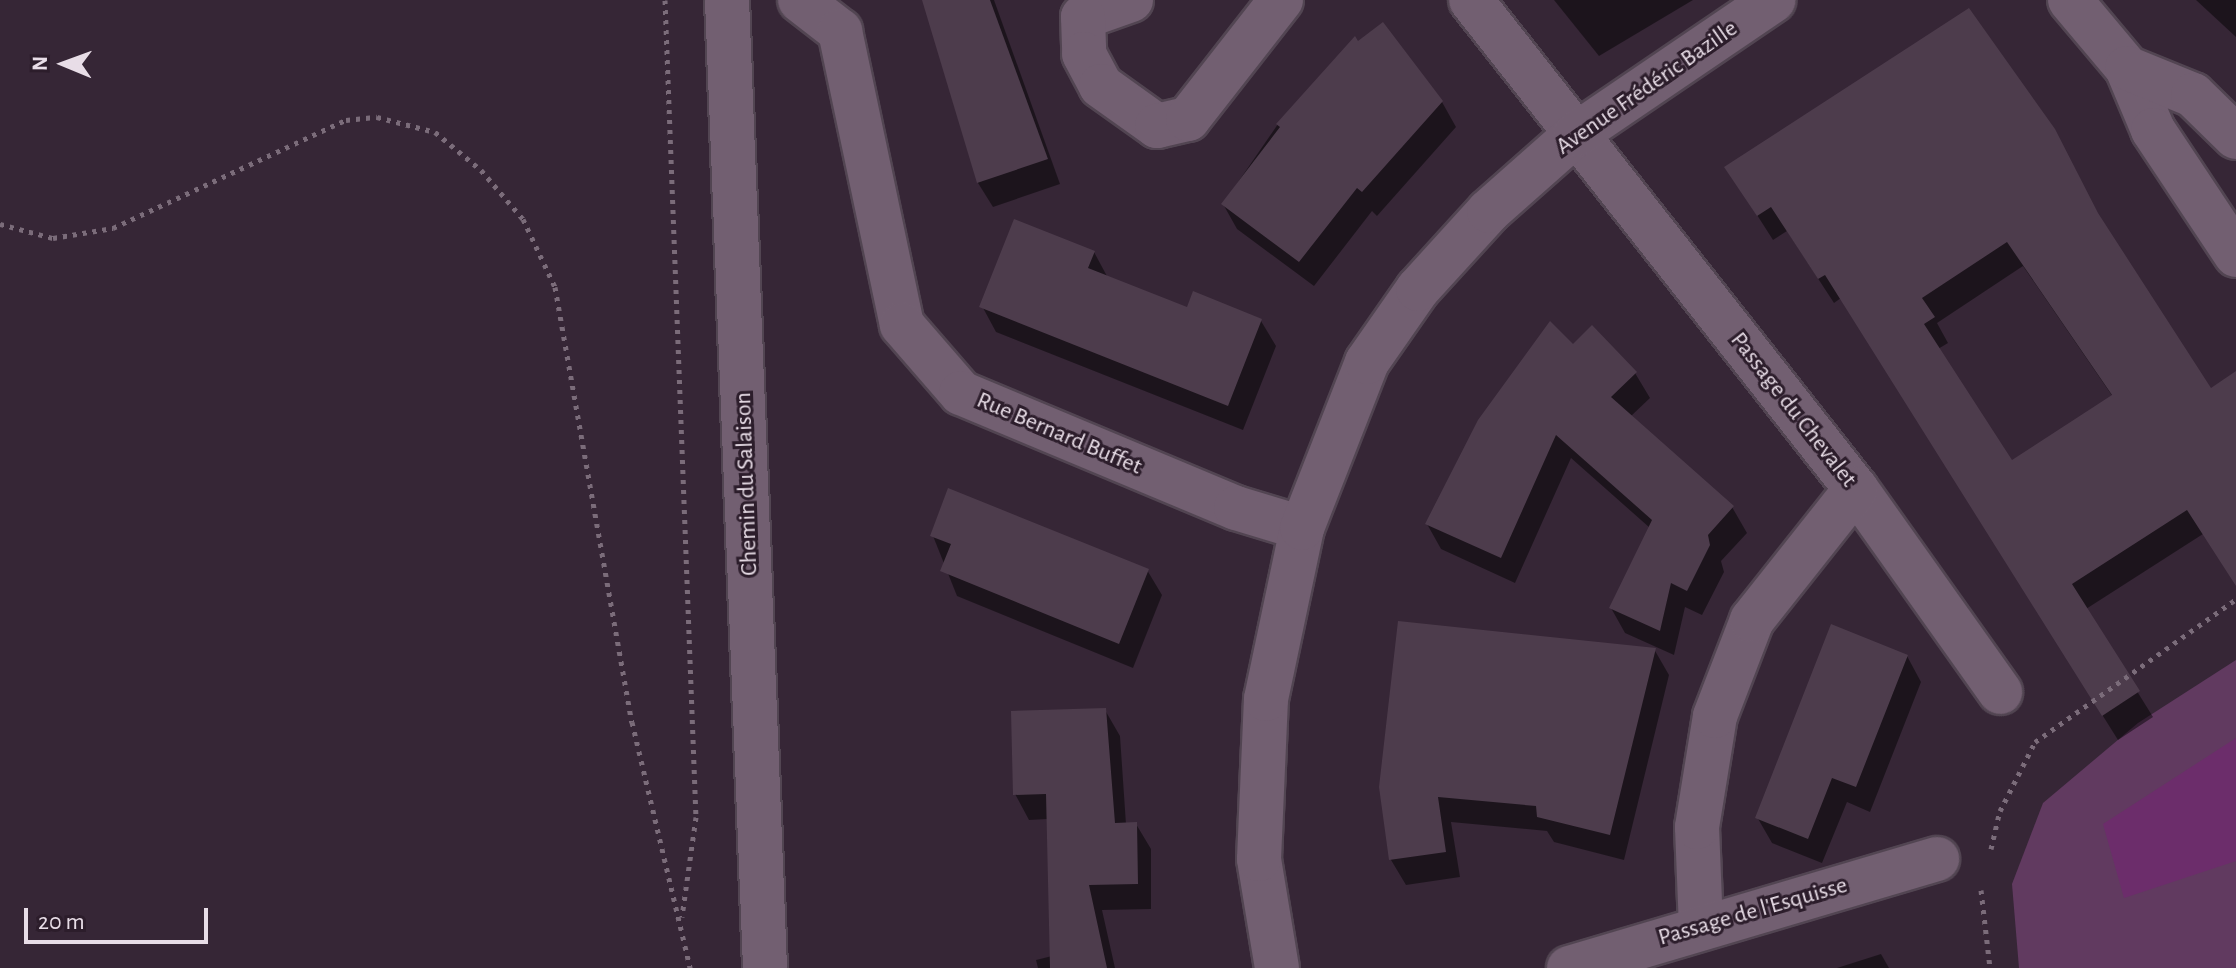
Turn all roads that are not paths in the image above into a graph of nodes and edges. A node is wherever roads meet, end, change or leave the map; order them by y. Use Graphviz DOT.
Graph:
graph roads {
  1 [pos="727,0"];
  2 [pos="800,0"];
  3 [pos="1131,0"];
  4 [pos="1281,0"];
  5 [pos="1471,0"];
  6 [pos="1774,0"];
  7 [pos="2070,0"];
  8 [pos="2127,68"];
  9 [pos="1575,135"];
  10 [pos="2236,137"];
  11 [pos="2236,255"];
  12 [pos="1856,489"];
  13 [pos="1302,528"];
  14 [pos="2000,692"];
  15 [pos="1937,859"];
  16 [pos="1701,927"];
  17 [pos="765,968"];
  18 [pos="1277,968"];
  19 [pos="1569,968"];
  1 -- 17 [label="street, Chemin du Salaison"];
  2 -- 13 [label="street, Rue Bernard Buffet"];
  3 -- 4 [label="street"];
  5 -- 9 [label="street, Passage du Chevalet"];
  6 -- 9 [label="street, Avenue Frédéric Bazille"];
  7 -- 8 [label="street"];
  8 -- 10 [label="street"];
  8 -- 11 [label="street"];
  9 -- 12 [label="street, Passage du Chevalet"];
  9 -- 13 [label="street, Avenue Frédéric Bazille"];
  12 -- 14 [label="street, Passage du Chevalet"];
  12 -- 16 [label="street"];
  13 -- 18 [label="street, Avenue Frédéric Bazille"];
  15 -- 16 [label="street, Passage de l'Esquisse"];
  16 -- 19 [label="street, Passage de l'Esquisse"];
}
